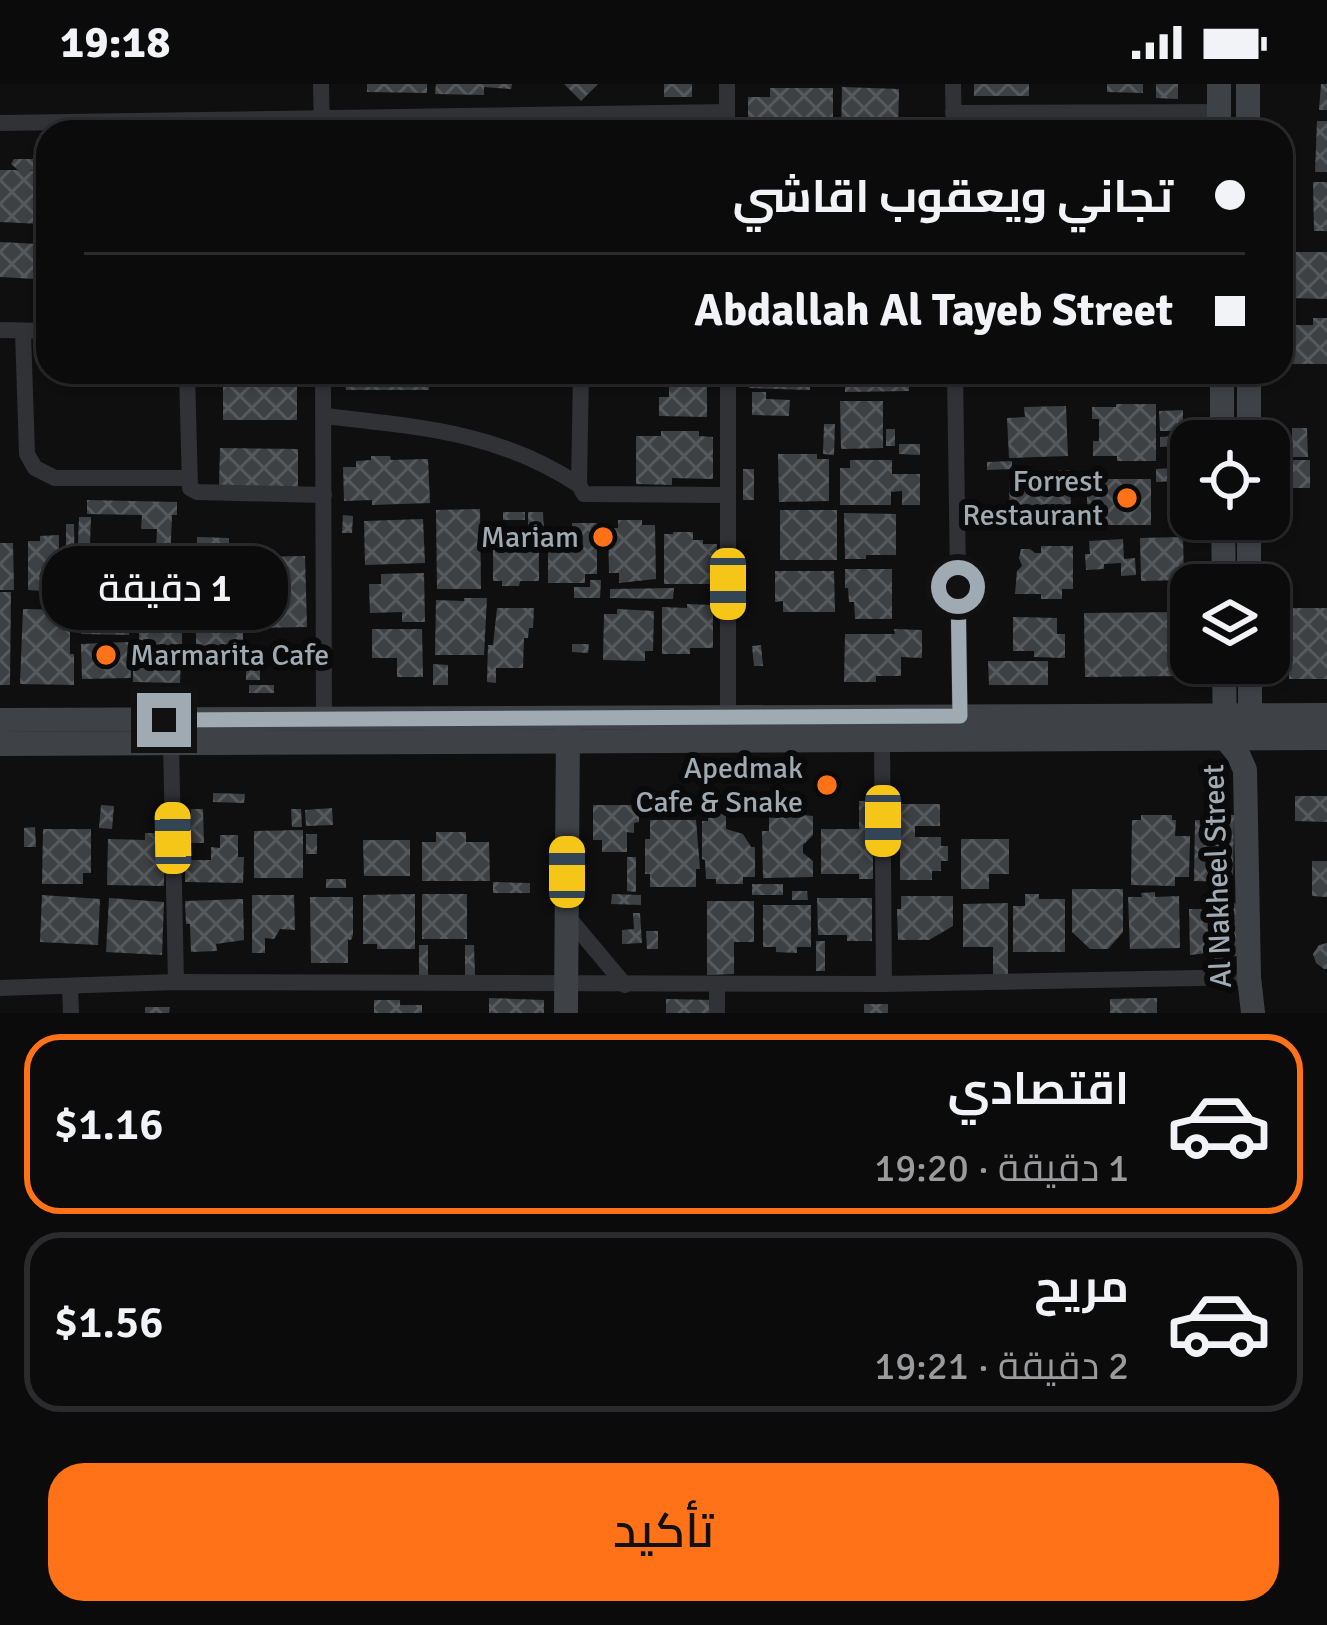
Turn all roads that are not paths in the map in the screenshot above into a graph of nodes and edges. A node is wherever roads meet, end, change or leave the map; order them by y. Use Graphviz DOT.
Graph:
graph roads {
  1 [pos="321,84"];
  2 [pos="728,84"];
  3 [pos="953,84"];
  4 [pos="1219,84"];
  5 [pos="1248,84"];
  6 [pos="728,112"];
  7 [pos="322,120"];
  8 [pos="496,120"];
  9 [pos="728,120"];
  10 [pos="953,120"];
  11 [pos="1219,120"];
  12 [pos="1248,120"];
  13 [pos="0,123"];
  14 [pos="36,123"];
  15 [pos="0,330"];
  16 [pos="23,331"];
  17 [pos="36,331"];
  18 [pos="187,384"];
  19 [pos="323,384"];
  20 [pos="581,384"];
  21 [pos="728,384"];
  22 [pos="955,384"];
  23 [pos="1222,384"];
  24 [pos="1249,384"];
  25 [pos="324,416"];
  26 [pos="1222,420"];
  27 [pos="1249,420"];
  28 [pos="188,478"];
  29 [pos="579,485"];
  30 [pos="324,495"];
  31 [pos="728,495"];
  32 [pos="1228,684"];
  33 [pos="1246,684"];
  34 [pos="1327,715"];
  35 [pos="960,716"];
  36 [pos="728,718"];
  37 [pos="324,719"];
  38 [pos="0,720"];
  39 [pos="568,729"];
  40 [pos="1238,732"];
  41 [pos="1327,738"];
  42 [pos="882,740"];
  43 [pos="171,743"];
  44 [pos="0,744"];
  45 [pos="567,916"];
  46 [pos="1249,976"];
  47 [pos="176,982"];
  48 [pos="566,983"];
  49 [pos="717,984"];
  50 [pos="884,984"];
  51 [pos="625,985"];
  52 [pos="70,987"];
  53 [pos="0,988"];
  54 [pos="71,1013"];
  55 [pos="566,1013"];
  56 [pos="717,1013"];
  57 [pos="1253,1013"];
  1 -- 7 [label="street"];
  2 -- 6 [label="street"];
  3 -- 10 [label="street"];
  4 -- 11 [label="main road"];
  5 -- 12 [label="main road"];
  6 -- 8 [label="street"];
  6 -- 9 [label="street"];
  13 -- 14 [label="street"];
  15 -- 16 [label="street"];
  16 -- 17 [label="street"];
  16 -- 28 [label="street"];
  18 -- 28 [label="street"];
  19 -- 25 [label="street"];
  20 -- 29 [label="street"];
  21 -- 31 [label="street"];
  22 -- 35 [label="street"];
  23 -- 26 [label="main road"];
  24 -- 27 [label="main road"];
  25 -- 29 [label="street"];
  25 -- 30 [label="street"];
  28 -- 30 [label="street"];
  29 -- 31 [label="street"];
  30 -- 37 [label="street"];
  31 -- 36 [label="street"];
  32 -- 40 [label="main road"];
  33 -- 40 [label="main road"];
  34 -- 40 [label="main road"];
  35 -- 36 [label="main road"];
  35 -- 40 [label="main road"];
  36 -- 39 [label="main road"];
  37 -- 38 [label="main road"];
  37 -- 39 [label="main road"];
  39 -- 42 [label="main road"];
  39 -- 43 [label="main road"];
  39 -- 45 [label="main road"];
  40 -- 41 [label="main road"];
  40 -- 42 [label="main road"];
  40 -- 46 [label="main road, Al Nakheel Street"];
  42 -- 50 [label="street"];
  43 -- 44 [label="main road"];
  43 -- 47 [label="street"];
  45 -- 48 [label="main road"];
  45 -- 51 [label="street"];
  46 -- 50 [label="street"];
  46 -- 57 [label="main road, Al Nakheel Street"];
  47 -- 48 [label="street"];
  47 -- 52 [label="street"];
  48 -- 51 [label="street"];
  48 -- 55 [label="main road"];
  49 -- 50 [label="street"];
  49 -- 51 [label="street"];
  49 -- 56 [label="street"];
  52 -- 53 [label="street"];
  52 -- 54 [label="street"];
}
